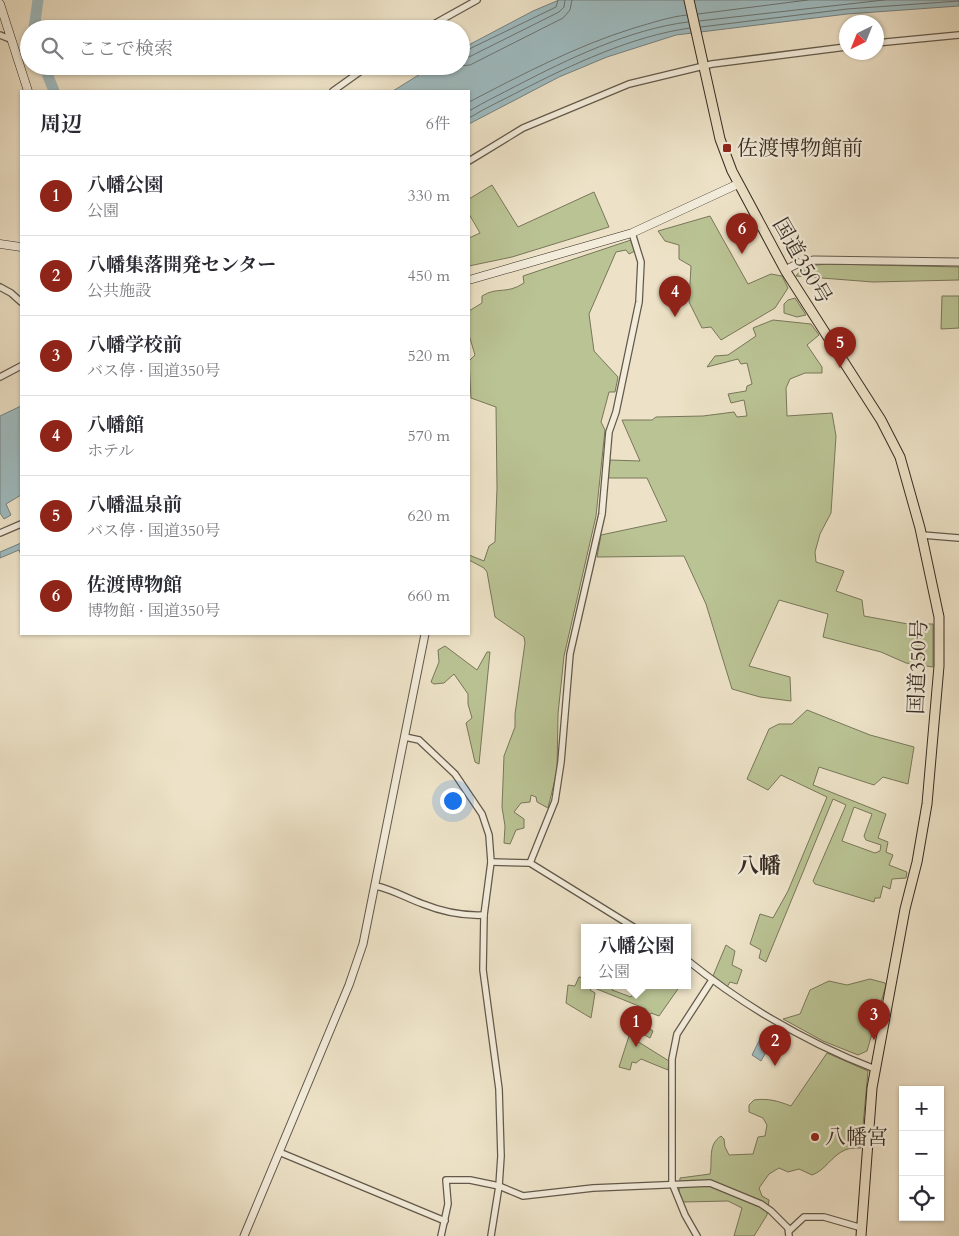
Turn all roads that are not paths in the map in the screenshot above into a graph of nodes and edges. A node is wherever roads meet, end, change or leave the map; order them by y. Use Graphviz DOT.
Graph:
graph roads {
  1 [pos="477,0"];
  2 [pos="689,0"];
  3 [pos="0,4"];
  4 [pos="441,20"];
  5 [pos="0,35"];
  6 [pos="959,35"];
  7 [pos="10,39"];
  8 [pos="884,42"];
  9 [pos="839,47"];
  10 [pos="703,64"];
  11 [pos="20,68"];
  12 [pos="22,75"];
  13 [pos="356,75"];
  14 [pos="28,90"];
  15 [pos="335,90"];
  16 [pos="470,160"];
  17 [pos="738,184"];
  18 [pos="632,233"];
  19 [pos="0,244"];
  20 [pos="20,247"];
  21 [pos="959,262"];
  22 [pos="785,270"];
  23 [pos="470,280"];
  24 [pos="0,287"];
  25 [pos="20,301"];
  26 [pos="20,367"];
  27 [pos="0,377"];
  28 [pos="20,524"];
  29 [pos="0,533"];
  30 [pos="922,535"];
  31 [pos="959,538"];
  32 [pos="425,635"];
  33 [pos="405,737"];
  34 [pos="492,862"];
  35 [pos="530,863"];
  36 [pos="376,886"];
  37 [pos="484,915"];
  38 [pos="629,924"];
  39 [pos="691,963"];
  40 [pos="712,980"];
  41 [pos="875,1069"];
  42 [pos="279,1152"];
  43 [pos="672,1183"];
  44 [pos="499,1186"];
  45 [pos="445,1221"];
  46 [pos="861,1232"];
  47 [pos="789,1234"];
  48 [pos="244,1236"];
  49 [pos="441,1236"];
  50 [pos="491,1236"];
  51 [pos="697,1236"];
  1 -- 4 [label="street"];
  2 -- 10 [label="highway, 国道350号"];
  3 -- 7 [label="main road"];
  5 -- 7 [label="street"];
  6 -- 8 [label="street"];
  7 -- 11 [label="main road"];
  9 -- 10 [label="street"];
  10 -- 16 [label="street"];
  10 -- 17 [label="highway, 国道350号"];
  12 -- 14 [label="main road"];
  13 -- 15 [label="street"];
  17 -- 18 [label="main road"];
  17 -- 22 [label="highway, 国道350号"];
  18 -- 23 [label="main road"];
  18 -- 35 [label="street"];
  19 -- 20 [label="main road"];
  21 -- 22 [label="street"];
  22 -- 30 [label="highway, 国道350号"];
  24 -- 25 [label="street"];
  26 -- 27 [label="street"];
  28 -- 29 [label="street"];
  30 -- 31 [label="street"];
  30 -- 41 [label="highway, 国道350号"];
  32 -- 33 [label="street"];
  33 -- 34 [label="street"];
  33 -- 36 [label="street"];
  34 -- 35 [label="street"];
  34 -- 37 [label="street"];
  35 -- 38 [label="street"];
  36 -- 37 [label="street"];
  36 -- 42 [label="street"];
  37 -- 44 [label="street"];
  39 -- 40 [label="street"];
  40 -- 41 [label="street"];
  40 -- 43 [label="street"];
  41 -- 46 [label="highway, 国道350号"];
  42 -- 45 [label="street"];
  42 -- 48 [label="street"];
  43 -- 44 [label="street"];
  43 -- 47 [label="street"];
  43 -- 51 [label="street"];
  44 -- 45 [label="street"];
  44 -- 50 [label="street"];
  45 -- 49 [label="street"];
  46 -- 47 [label="street"];
}
